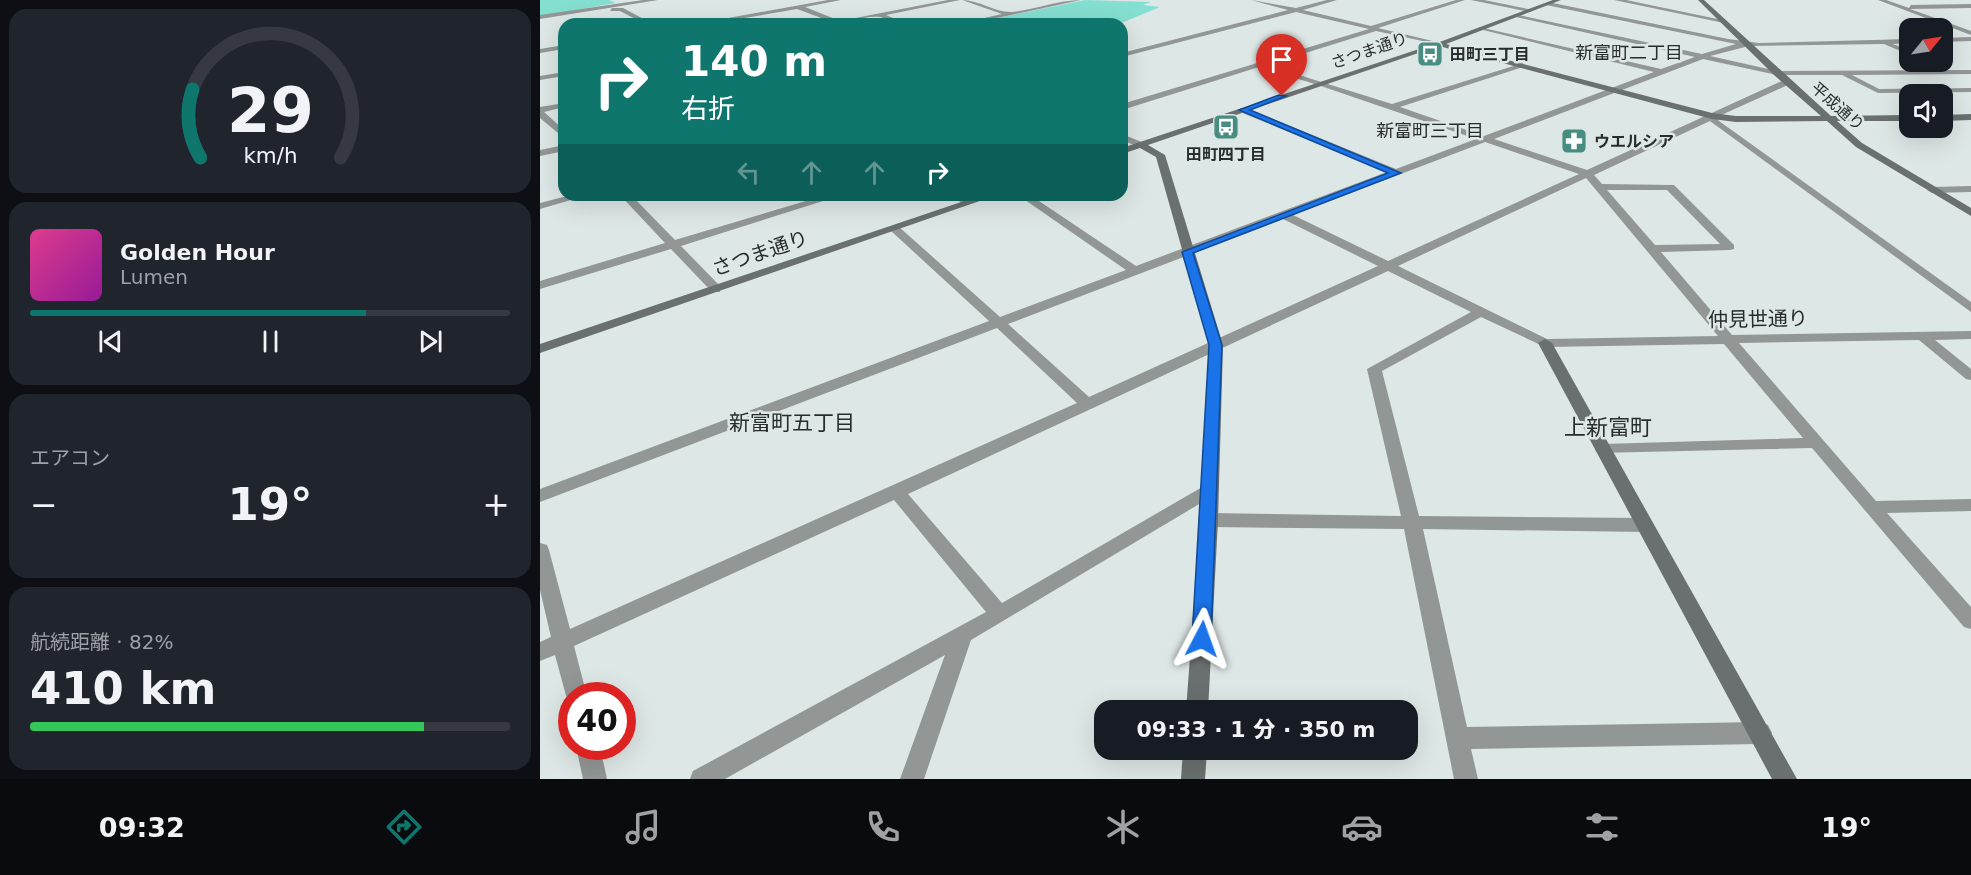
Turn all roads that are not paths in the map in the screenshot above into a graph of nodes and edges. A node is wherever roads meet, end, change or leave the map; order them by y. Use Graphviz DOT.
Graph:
graph roads {
  1 [pos="614,0"];
  2 [pos="655,0"];
  3 [pos="782,0"];
  4 [pos="838,0"];
  5 [pos="957,0"];
  6 [pos="965,0"];
  7 [pos="1078,0"];
  8 [pos="1254,0"];
  9 [pos="1334,0"];
  10 [pos="1462,0"];
  11 [pos="1474,0"];
  12 [pos="1558,0"];
  13 [pos="1617,0"];
  14 [pos="1701,0"];
  15 [pos="1881,0"];
  16 [pos="1927,0"];
  17 [pos="1548,4"];
  18 [pos="623,5"];
  19 [pos="1971,6"];
  20 [pos="798,7"];
  21 [pos="1901,7"];
  22 [pos="1947,7"];
  23 [pos="1296,10"];
  24 [pos="1530,10"];
  25 [pos="1009,14"];
  26 [pos="879,15"];
  27 [pos="1516,15"];
  28 [pos="1971,15"];
  29 [pos="638,18"];
  30 [pos="733,18"];
  31 [pos="828,18"];
  32 [pos="865,18"];
  33 [pos="887,18"];
  34 [pos="989,18"];
  35 [pos="540,19"];
  36 [pos="1724,21"];
  37 [pos="1373,28"];
  38 [pos="1481,28"];
  39 [pos="1971,33"];
  40 [pos="1971,39"];
  41 [pos="1953,40"];
  42 [pos="1899,41"];
  43 [pos="1882,42"];
  44 [pos="1439,44"];
  45 [pos="1748,44"];
  46 [pos="558,48"];
  47 [pos="1899,49"];
  48 [pos="540,51"];
  49 [pos="1128,53"];
  50 [pos="1702,57"];
  51 [pos="1258,65"];
  52 [pos="1520,65"];
  53 [pos="1662,72"];
  54 [pos="1953,72"];
  55 [pos="1971,72"];
  56 [pos="1842,73"];
  57 [pos="558,75"];
  58 [pos="540,78"];
  59 [pos="1782,78"];
  60 [pos="1971,80"];
  61 [pos="1321,83"];
  62 [pos="1615,90"];
  63 [pos="1971,90"];
  64 [pos="1128,105"];
  65 [pos="558,106"];
  66 [pos="1392,107"];
  67 [pos="1243,110"];
  68 [pos="540,111"];
  69 [pos="1712,116"];
  70 [pos="1971,117"];
  71 [pos="1899,118"];
  72 [pos="1953,118"];
  73 [pos="1828,120"];
  74 [pos="558,129"];
  75 [pos="1485,139"];
  76 [pos="1128,140"];
  77 [pos="1141,145"];
  78 [pos="558,149"];
  79 [pos="1128,149"];
  80 [pos="540,153"];
  81 [pos="1396,173"];
  82 [pos="1588,174"];
  83 [pos="1600,187"];
  84 [pos="1971,189"];
  85 [pos="1932,190"];
  86 [pos="560,201"];
  87 [pos="631,201"];
  88 [pos="817,201"];
  89 [pos="966,201"];
  90 [pos="975,201"];
  91 [pos="1032,201"];
  92 [pos="969,203"];
  93 [pos="540,206"];
  94 [pos="1971,213"];
  95 [pos="1284,215"];
  96 [pos="894,228"];
  97 [pos="674,245"];
  98 [pos="1653,249"];
  99 [pos="1188,252"];
  100 [pos="1387,266"];
  101 [pos="1135,272"];
  102 [pos="540,285"];
  103 [pos="716,289"];
  104 [pos="1971,308"];
  105 [pos="1480,312"];
  106 [pos="1000,322"];
  107 [pos="1971,335"];
  108 [pos="1922,336"];
  109 [pos="1728,339"];
  110 [pos="1545,343"];
  111 [pos="1216,345"];
  112 [pos="540,349"];
  113 [pos="1971,376"];
  114 [pos="1088,404"];
  115 [pos="1816,444"];
  116 [pos="1603,449"];
  117 [pos="1210,490"];
  118 [pos="897,492"];
  119 [pos="540,496"];
  120 [pos="1971,505"];
  121 [pos="1871,507"];
  122 [pos="1209,520"];
  123 [pos="1412,522"];
  124 [pos="1644,525"];
  125 [pos="540,550"];
  126 [pos="1000,614"];
  127 [pos="1971,621"];
  128 [pos="963,634"];
  129 [pos="562,642"];
  130 [pos="540,652"];
  131 [pos="572,682"];
  132 [pos="1198,700"];
  133 [pos="1760,733"];
  134 [pos="1457,738"];
  135 [pos="591,760"];
  136 [pos="1194,760"];
  137 [pos="595,779"];
  138 [pos="702,779"];
  139 [pos="912,779"];
  140 [pos="1193,779"];
  141 [pos="1466,779"];
  142 [pos="1785,779"];
  1 -- 18 [label="street"];
  2 -- 18 [label="street"];
  3 -- 20 [label="street"];
  4 -- 20 [label="street"];
  5 -- 26 [label="street"];
  6 -- 25 [label="street"];
  7 -- 25 [label="street"];
  8 -- 23 [label="street"];
  9 -- 23 [label="street"];
  10 -- 37 [label="street"];
  11 -- 24 [label="street"];
  12 -- 17 [label="street, さつま通り"];
  13 -- 36 [label="street"];
  14 -- 36 [label="street, 平成通り"];
  15 -- 21 [label="street"];
  16 -- 22 [label="street"];
  17 -- 24 [label="street, さつま通り"];
  17 -- 45 [label="street"];
  18 -- 35 [label="street"];
  19 -- 22 [label="street"];
  20 -- 30 [label="street"];
  20 -- 31 [label="street"];
  21 -- 22 [label="street"];
  21 -- 39 [label="street"];
  22 -- 28 [label="street"];
  23 -- 37 [label="street"];
  23 -- 49 [label="street"];
  24 -- 27 [label="street, さつま通り"];
  25 -- 34 [label="street"];
  26 -- 32 [label="street"];
  26 -- 33 [label="street"];
  27 -- 38 [label="street, さつま通り"];
  27 -- 50 [label="street"];
  29 -- 35 [label="street"];
  36 -- 45 [label="street, 平成通り"];
  37 -- 44 [label="street"];
  37 -- 51 [label="street"];
  38 -- 44 [label="street, さつま通り"];
  38 -- 53 [label="street"];
  40 -- 41 [label="street"];
  42 -- 43 [label="street"];
  43 -- 45 [label="street"];
  43 -- 47 [label="street"];
  44 -- 52 [label="street"];
  44 -- 61 [label="street, さつま通り"];
  45 -- 50 [label="street"];
  45 -- 59 [label="street, 平成通り"];
  46 -- 48 [label="street"];
  50 -- 53 [label="street"];
  50 -- 59 [label="street"];
  51 -- 61 [label="street"];
  51 -- 64 [label="street"];
  52 -- 62 [label="street"];
  52 -- 66 [label="street"];
  53 -- 62 [label="street"];
  54 -- 55 [label="street"];
  54 -- 56 [label="street"];
  54 -- 60 [label="street"];
  56 -- 59 [label="street"];
  56 -- 63 [label="street"];
  57 -- 58 [label="street"];
  59 -- 69 [label="street"];
  59 -- 73 [label="street, 平成通り"];
  61 -- 66 [label="street"];
  61 -- 67 [label="street, さつま通り"];
  62 -- 69 [label="street"];
  62 -- 75 [label="street"];
  65 -- 68 [label="street"];
  66 -- 75 [label="street"];
  67 -- 77 [label="street, さつま通り"];
  67 -- 81 [label="street"];
  68 -- 74 [label="street"];
  69 -- 73 [label="street"];
  69 -- 82 [label="street"];
  69 -- 104 [label="street"];
  70 -- 72 [label="street"];
  71 -- 73 [label="street"];
  73 -- 85 [label="street, 平成通り"];
  75 -- 81 [label="street"];
  75 -- 82 [label="street"];
  76 -- 77 [label="street"];
  77 -- 79 [label="street, さつま通り"];
  77 -- 99 [label="street"];
  78 -- 80 [label="street"];
  81 -- 95 [label="street"];
  82 -- 83 [label="street"];
  82 -- 100 [label="street"];
  83 -- 98 [label="street"];
  83 -- 98 [label="street"];
  84 -- 85 [label="street"];
  85 -- 94 [label="street, 平成通り"];
  86 -- 93 [label="street"];
  87 -- 97 [label="street"];
  88 -- 97 [label="street"];
  89 -- 92 [label="street"];
  90 -- 92 [label="street, さつま通り"];
  91 -- 101 [label="street"];
  92 -- 96 [label="street, さつま通り"];
  95 -- 99 [label="street"];
  95 -- 100 [label="street"];
  96 -- 103 [label="street, さつま通り"];
  96 -- 106 [label="street"];
  97 -- 102 [label="street"];
  97 -- 103 [label="street"];
  98 -- 109 [label="street"];
  99 -- 101 [label="street"];
  99 -- 111 [label="street"];
  100 -- 105 [label="street"];
  100 -- 111 [label="street"];
  101 -- 106 [label="street"];
  103 -- 112 [label="street, さつま通り"];
  105 -- 110 [label="street"];
  105 -- 123 [label="street"];
  106 -- 114 [label="street"];
  106 -- 119 [label="street"];
  107 -- 108 [label="street, 仲見世通り"];
  108 -- 109 [label="street, 仲見世通り"];
  108 -- 113 [label="street"];
  109 -- 110 [label="street, 仲見世通り"];
  109 -- 115 [label="street"];
  110 -- 116 [label="street"];
  111 -- 114 [label="street"];
  111 -- 117 [label="street"];
  114 -- 118 [label="street"];
  115 -- 116 [label="street"];
  115 -- 121 [label="street"];
  116 -- 124 [label="street"];
  117 -- 122 [label="street"];
  117 -- 126 [label="street"];
  118 -- 126 [label="street"];
  118 -- 129 [label="street"];
  120 -- 121 [label="street"];
  121 -- 127 [label="street"];
  122 -- 123 [label="street"];
  122 -- 132 [label="street"];
  123 -- 124 [label="street"];
  123 -- 134 [label="street"];
  124 -- 133 [label="street"];
  125 -- 129 [label="street"];
  126 -- 128 [label="street"];
  128 -- 138 [label="street"];
  128 -- 139 [label="street"];
  129 -- 130 [label="street"];
  129 -- 131 [label="street"];
  133 -- 134 [label="street"];
  133 -- 142 [label="street"];
  134 -- 141 [label="street"];
  135 -- 137 [label="street"];
  136 -- 140 [label="street"];
}
